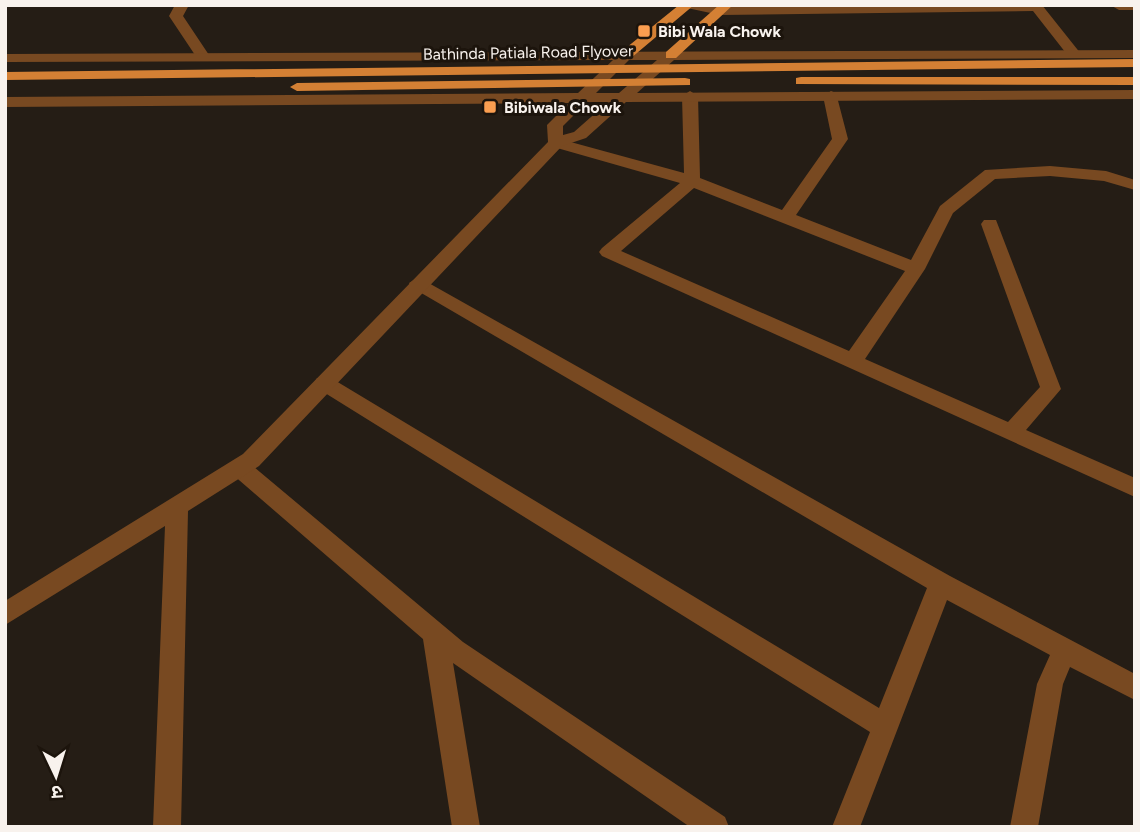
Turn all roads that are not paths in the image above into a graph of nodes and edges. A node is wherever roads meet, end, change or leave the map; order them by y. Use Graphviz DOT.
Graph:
graph roads {
  1 [pos="182,5"];
  2 [pos="684,6"];
  3 [pos="1036,6"];
  4 [pos="1119,6"];
  5 [pos="1135,6"];
  6 [pos="918,7"];
  7 [pos="723,8"];
  8 [pos="1074,54"];
  9 [pos="1135,54"];
  10 [pos="626,55"];
  11 [pos="670,55"];
  12 [pos="5,58"];
  13 [pos="204,58"];
  14 [pos="1135,63"];
  15 [pos="5,76"];
  16 [pos="1135,81"];
  17 [pos="5,90"];
  18 [pos="1135,94"];
  19 [pos="690,96"];
  20 [pos="831,96"];
  21 [pos="581,98"];
  22 [pos="623,98"];
  23 [pos="5,102"];
  24 [pos="555,143"];
  25 [pos="692,181"];
  26 [pos="1135,185"];
  27 [pos="785,218"];
  28 [pos="990,224"];
  29 [pos="916,269"];
  30 [pos="418,283"];
  31 [pos="852,362"];
  32 [pos="324,383"];
  33 [pos="1012,431"];
  34 [pos="240,467"];
  35 [pos="1135,488"];
  36 [pos="177,506"];
  37 [pos="941,584"];
  38 [pos="5,614"];
  39 [pos="435,634"];
  40 [pos="1065,650"];
  41 [pos="1135,688"];
  42 [pos="884,726"];
  43 [pos="167,827"];
  44 [pos="466,827"];
  45 [pos="715,827"];
  46 [pos="846,827"];
  47 [pos="1024,827"];
  1 -- 13 [label="street"];
  2 -- 7 [label="street"];
  2 -- 10 [label="highway"];
  3 -- 6 [label="street"];
  3 -- 8 [label="street"];
  4 -- 5 [label="street"];
  6 -- 7 [label="street"];
  7 -- 11 [label="highway"];
  8 -- 9 [label="street"];
  8 -- 11 [label="street"];
  10 -- 11 [label="street"];
  10 -- 13 [label="street"];
  10 -- 21 [label="street"];
  11 -- 22 [label="street"];
  12 -- 13 [label="street"];
  14 -- 15 [label="highway, Bathinda Patiala Road Flyover"];
  16 -- 17 [label="highway, Bathinda Patiala Road Flyover"];
  18 -- 20 [label="street"];
  19 -- 20 [label="street"];
  19 -- 22 [label="street"];
  19 -- 25 [label="street"];
  20 -- 27 [label="street"];
  21 -- 22 [label="street"];
  21 -- 23 [label="street"];
  21 -- 24 [label="street"];
  22 -- 24 [label="street"];
  24 -- 25 [label="street"];
  24 -- 30 [label="street"];
  25 -- 27 [label="street"];
  25 -- 31 [label="street"];
  26 -- 29 [label="street"];
  27 -- 29 [label="street"];
  28 -- 33 [label="street"];
  29 -- 31 [label="street"];
  30 -- 32 [label="street"];
  30 -- 37 [label="street"];
  31 -- 33 [label="street"];
  32 -- 34 [label="street"];
  32 -- 42 [label="street"];
  33 -- 35 [label="street"];
  34 -- 36 [label="street"];
  34 -- 39 [label="street"];
  36 -- 38 [label="street"];
  36 -- 43 [label="street"];
  37 -- 40 [label="street"];
  37 -- 42 [label="street"];
  39 -- 44 [label="street"];
  39 -- 45 [label="street"];
  40 -- 41 [label="street"];
  40 -- 47 [label="street"];
  42 -- 46 [label="street"];
}
